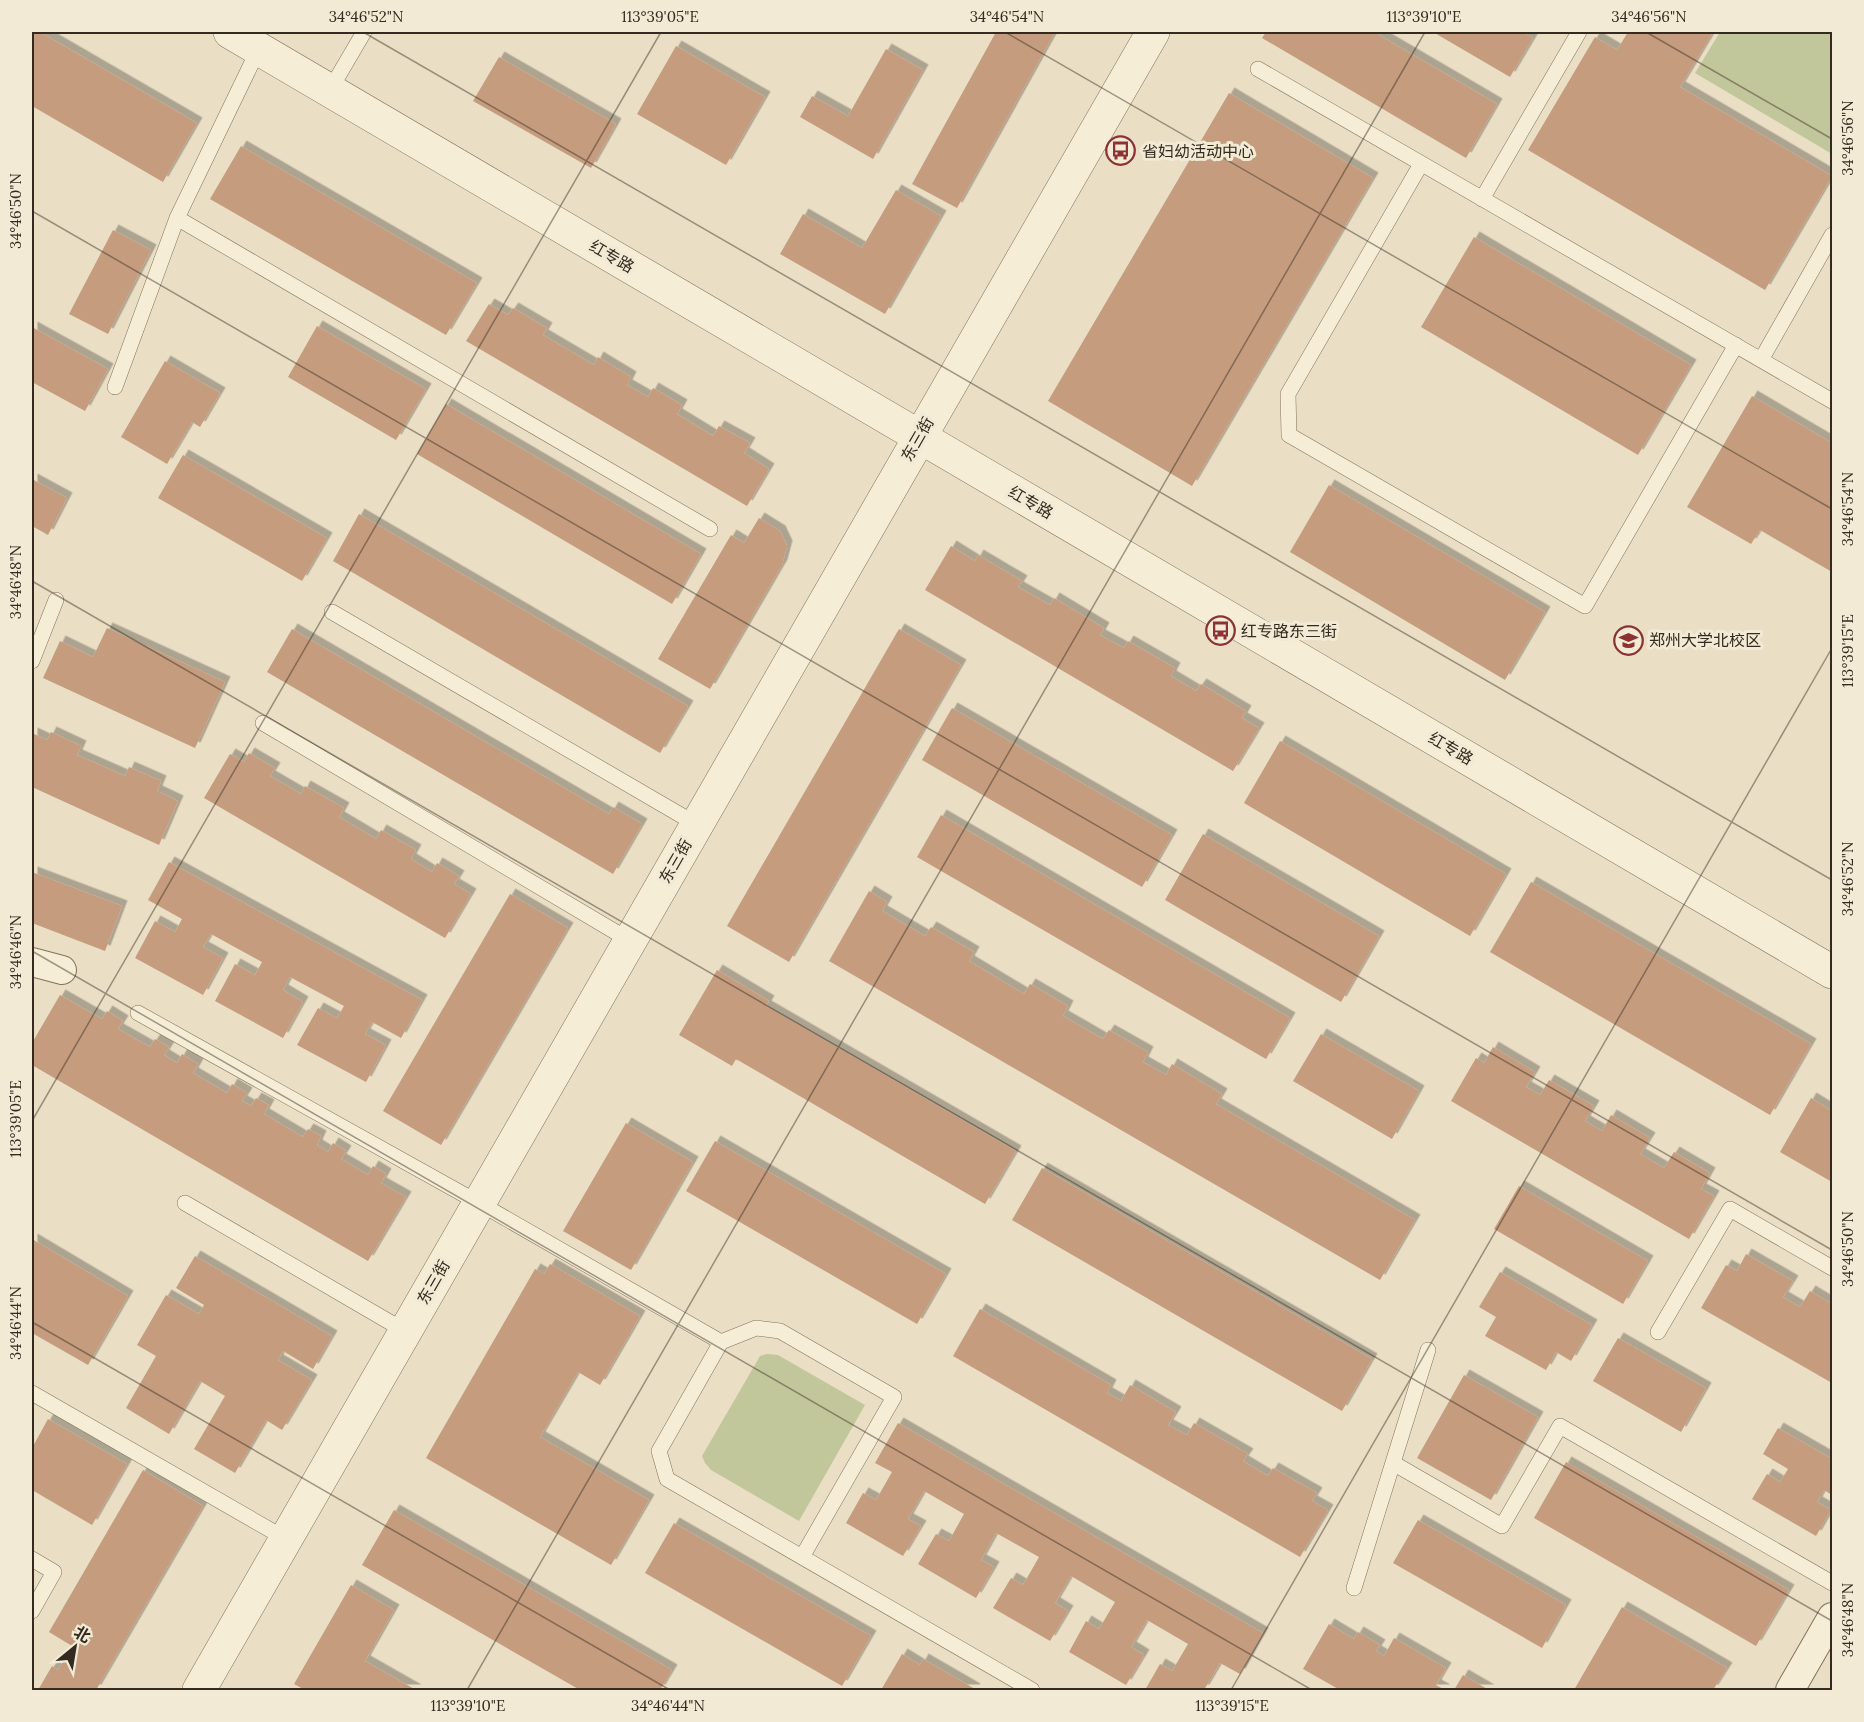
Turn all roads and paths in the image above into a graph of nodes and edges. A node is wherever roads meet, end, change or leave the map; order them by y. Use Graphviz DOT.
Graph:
graph roads {
  1 [pos="231,32"];
  2 [pos="364,32"];
  3 [pos="1153,32"];
  4 [pos="1579,32"];
  5 [pos="259,48"];
  6 [pos="1258,69"];
  7 [pos="330,90"];
  8 [pos="1421,164"];
  9 [pos="1482,199"];
  10 [pos="177,218"];
  11 [pos="1833,235"];
  12 [pos="1736,345"];
  13 [pos="1761,360"];
  14 [pos="115,387"];
  15 [pos="1833,401"];
  16 [pos="919,436"];
  17 [pos="710,529"];
  18 [pos="56,600"];
  19 [pos="332,612"];
  20 [pos="32,661"];
  21 [pos="263,723"];
  22 [pos="696,824"];
  23 [pos="630,940"];
  24 [pos="32,962"];
  25 [pos="62,970"];
  26 [pos="1833,972"];
  27 [pos="138,1013"];
  28 [pos="185,1203"];
  29 [pos="479,1203"];
  30 [pos="1833,1268"];
  31 [pos="405,1331"];
  32 [pos="1659,1332"];
  33 [pos="721,1342"];
  34 [pos="1428,1350"];
  35 [pos="32,1393"];
  36 [pos="1393,1463"];
  37 [pos="286,1539"];
  38 [pos="802,1557"];
  39 [pos="32,1559"];
  40 [pos="1833,1583"];
  41 [pos="1354,1588"];
  42 [pos="32,1611"];
  43 [pos="1833,1617"];
  44 [pos="199,1690"];
  45 [pos="1032,1690"];
  46 [pos="1790,1690"];
  1 -- 5 [label="street, 红专路"];
  2 -- 7 [label="lane"];
  3 -- 16 [label="street, 东三街"];
  4 -- 9 [label="lane"];
  5 -- 7 [label="street, 红专路"];
  5 -- 10 [label="lane"];
  6 -- 8 [label="lane"];
  7 -- 16 [label="street, 红专路"];
  8 -- 9 [label="lane"];
  8 -- 12 [label="lane"];
  9 -- 12 [label="lane"];
  10 -- 14 [label="lane"];
  10 -- 17 [label="lane"];
  11 -- 13 [label="lane"];
  12 -- 13 [label="lane"];
  13 -- 15 [label="lane"];
  16 -- 22 [label="street, 东三街"];
  16 -- 26 [label="street, 红专路"];
  18 -- 20 [label="lane"];
  19 -- 22 [label="lane"];
  21 -- 23 [label="lane"];
  22 -- 23 [label="street, 东三街"];
  23 -- 29 [label="street, 东三街"];
  24 -- 25 [label="street"];
  27 -- 29 [label="lane"];
  28 -- 31 [label="lane"];
  29 -- 31 [label="street, 东三街"];
  29 -- 33 [label="lane"];
  30 -- 32 [label="lane"];
  31 -- 37 [label="street, 东三街"];
  33 -- 38 [label="lane"];
  33 -- 38 [label="lane"];
  34 -- 36 [label="lane"];
  35 -- 37 [label="lane"];
  36 -- 40 [label="lane"];
  36 -- 41 [label="lane"];
  37 -- 44 [label="street, 东三街"];
  38 -- 45 [label="lane"];
  39 -- 42 [label="lane"];
  43 -- 46 [label="street"];
}
